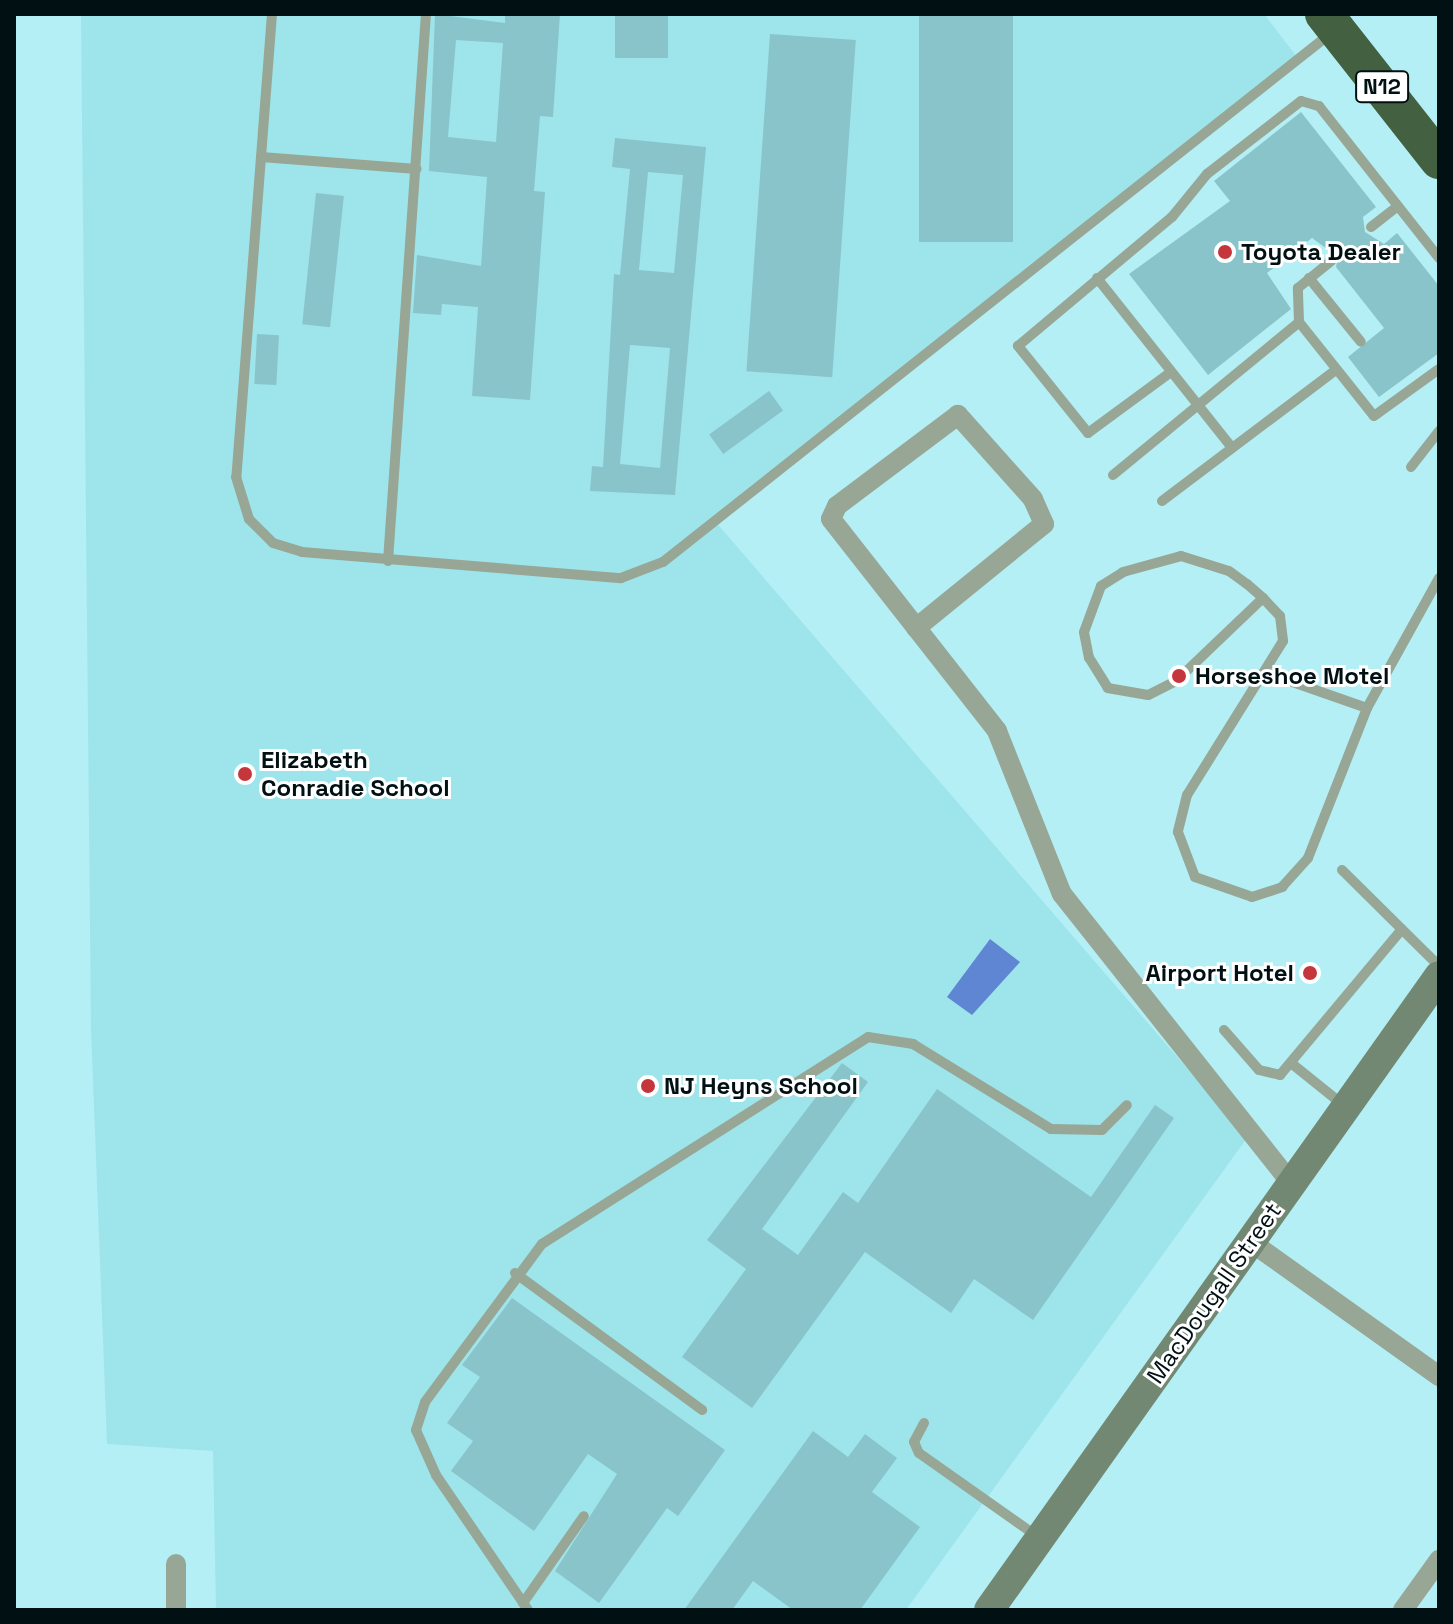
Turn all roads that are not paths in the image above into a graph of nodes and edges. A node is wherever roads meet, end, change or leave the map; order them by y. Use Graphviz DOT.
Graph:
graph roads {
  1 [pos="272,14"];
  2 [pos="426,14"];
  3 [pos="1330,22"];
  4 [pos="261,157"];
  5 [pos="1439,160"];
  6 [pos="417,169"];
  7 [pos="1398,206"];
  8 [pos="1371,227"];
  9 [pos="1439,258"];
  10 [pos="1331,261"];
  11 [pos="1097,278"];
  12 [pos="1309,278"];
  13 [pos="1299,322"];
  14 [pos="1361,342"];
  15 [pos="1439,369"];
  16 [pos="1336,370"];
  17 [pos="1171,372"];
  18 [pos="1199,406"];
  19 [pos="1439,431"];
  20 [pos="1232,448"];
  21 [pos="1411,467"];
  22 [pos="1113,475"];
  23 [pos="1162,501"];
  24 [pos="388,561"];
  25 [pos="1439,578"];
  26 [pos="1263,598"];
  27 [pos="916,628"];
  28 [pos="1264,672"];
  29 [pos="1367,708"];
  30 [pos="1342,870"];
  31 [pos="1402,929"];
  32 [pos="1439,966"];
  33 [pos="1439,976"];
  34 [pos="1224,1030"];
  35 [pos="1291,1063"];
  36 [pos="1127,1105"];
  37 [pos="1346,1108"];
  38 [pos="1292,1184"];
  39 [pos="1251,1242"];
  40 [pos="515,1273"];
  41 [pos="1439,1376"];
  42 [pos="702,1410"];
  43 [pos="924,1423"];
  44 [pos="584,1516"];
  45 [pos="1040,1538"];
  46 [pos="1439,1560"];
  47 [pos="176,1564"];
  48 [pos="525,1606"];
  49 [pos="176,1610"];
  50 [pos="989,1610"];
  51 [pos="1403,1610"];
  1 -- 4 [label="lane"];
  2 -- 6 [label="lane"];
  3 -- 5 [label="highway, N12"];
  3 -- 24 [label="lane"];
  4 -- 6 [label="lane"];
  4 -- 24 [label="lane"];
  6 -- 24 [label="lane"];
  7 -- 8 [label="lane"];
  7 -- 9 [label="lane"];
  7 -- 11 [label="lane"];
  10 -- 12 [label="lane"];
  11 -- 17 [label="lane"];
  11 -- 17 [label="lane"];
  12 -- 13 [label="lane"];
  12 -- 14 [label="lane"];
  13 -- 16 [label="lane"];
  13 -- 18 [label="lane"];
  15 -- 16 [label="lane"];
  16 -- 20 [label="lane"];
  17 -- 18 [label="lane"];
  18 -- 20 [label="lane"];
  18 -- 22 [label="lane"];
  19 -- 21 [label="lane"];
  20 -- 23 [label="lane"];
  25 -- 29 [label="lane"];
  26 -- 26 [label="lane"];
  26 -- 28 [label="lane"];
  27 -- 27 [label="street"];
  27 -- 38 [label="street"];
  28 -- 29 [label="lane"];
  28 -- 29 [label="lane"];
  30 -- 31 [label="lane"];
  31 -- 32 [label="lane"];
  31 -- 35 [label="lane"];
  33 -- 37 [label="street, MacDougall Street"];
  34 -- 35 [label="lane"];
  35 -- 37 [label="lane"];
  36 -- 40 [label="lane"];
  37 -- 38 [label="street, MacDougall Street"];
  38 -- 39 [label="street, MacDougall Street"];
  39 -- 41 [label="street"];
  39 -- 45 [label="street, MacDougall Street"];
  40 -- 42 [label="lane"];
  40 -- 48 [label="lane"];
  43 -- 45 [label="lane"];
  44 -- 48 [label="lane"];
  45 -- 50 [label="street, MacDougall Street"];
  46 -- 51 [label="street"];
  47 -- 49 [label="street"];
}
